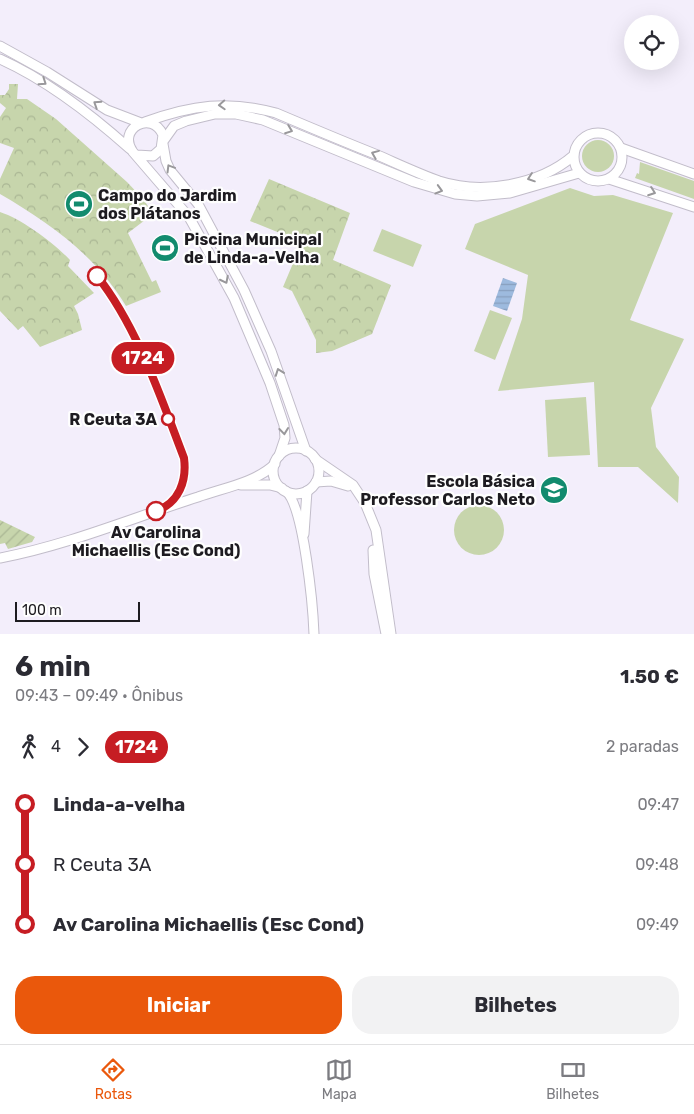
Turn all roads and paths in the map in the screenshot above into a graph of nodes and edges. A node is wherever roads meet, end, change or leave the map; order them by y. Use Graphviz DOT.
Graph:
graph roads {
  1 [pos="0,46"];
  2 [pos="0,59"];
  3 [pos="143,122"];
  4 [pos="163,142"];
  5 [pos="621,148"];
  6 [pos="134,152"];
  7 [pos="573,156"];
  8 [pos="579,173"];
  9 [pos="694,174"];
  10 [pos="609,179"];
  11 [pos="694,207"];
  12 [pos="306,451"];
  13 [pos="315,459"];
  14 [pos="277,460"];
  15 [pos="316,482"];
  16 [pos="233,486"];
  17 [pos="284,490"];
  18 [pos="307,491"];
  19 [pos="360,494"];
  20 [pos="367,507"];
  21 [pos="304,546"];
  22 [pos="0,558"];
  23 [pos="314,634"];
  24 [pos="386,634"];
  25 [pos="391,634"];
  3 -- 1 [label="street, one-way"];
  2 -- 6 [label="street, one-way"];
  3 -- 4 [label="street"];
  3 -- 6 [label="street"];
  7 -- 3 [label="street, one-way"];
  4 -- 6 [label="street"];
  4 -- 8 [label="street, one-way"];
  12 -- 4 [label="street, one-way"];
  5 -- 7 [label="street"];
  5 -- 9 [label="street"];
  5 -- 10 [label="street"];
  6 -- 14 [label="street, one-way"];
  7 -- 8 [label="street"];
  8 -- 10 [label="street"];
  10 -- 11 [label="street, one-way"];
  12 -- 13 [label="street"];
  12 -- 14 [label="street"];
  13 -- 15 [label="street"];
  13 -- 19 [label="street"];
  14 -- 16 [label="street"];
  14 -- 17 [label="street"];
  15 -- 18 [label="street"];
  15 -- 19 [label="street"];
  16 -- 17 [label="street"];
  16 -- 22 [label="street"];
  17 -- 18 [label="street"];
  17 -- 21 [label="street"];
  18 -- 21 [label="street"];
  19 -- 20 [label="street"];
  20 -- 24 [label="street"];
  20 -- 25 [label="street"];
  21 -- 23 [label="street"];
}
